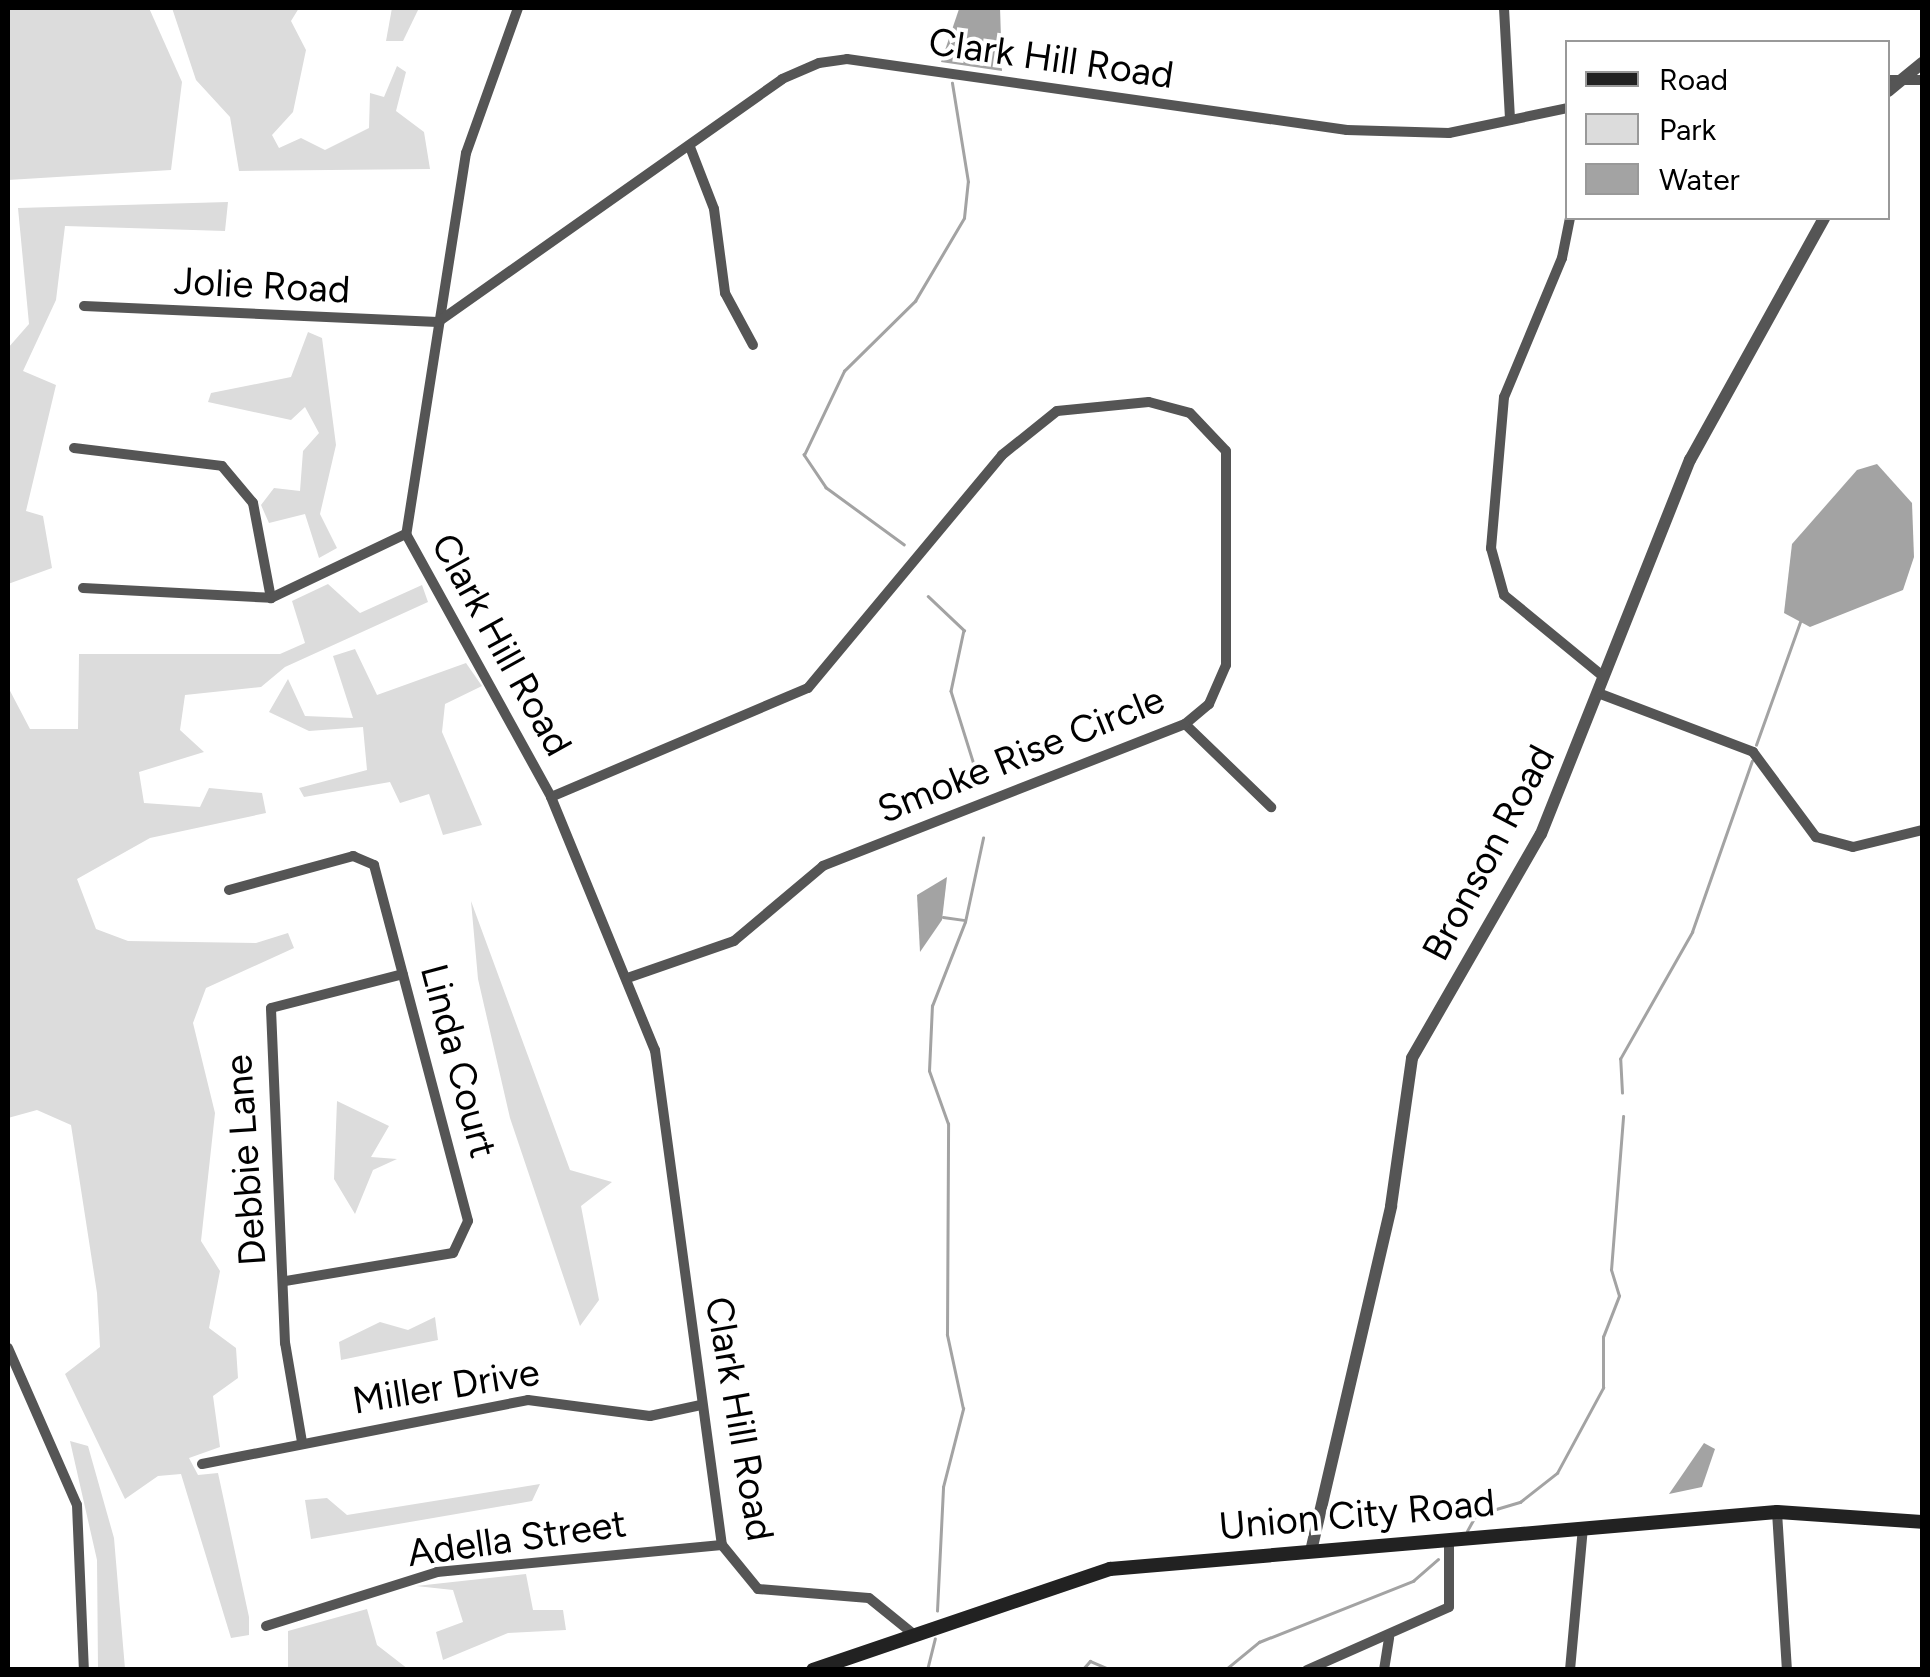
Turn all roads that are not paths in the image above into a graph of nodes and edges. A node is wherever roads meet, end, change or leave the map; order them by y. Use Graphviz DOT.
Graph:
graph roads {
  1 [pos="518,8"];
  2 [pos="1504,8"];
  3 [pos="1922,63"];
  4 [pos="1922,80"];
  5 [pos="1890,84"];
  6 [pos="1565,109"];
  7 [pos="1510,120"];
  8 [pos="690,147"];
  9 [pos="1570,220"];
  10 [pos="1823,220"];
  11 [pos="84,306"];
  12 [pos="438,322"];
  13 [pos="753,344"];
  14 [pos="74,448"];
  15 [pos="406,534"];
  16 [pos="83,588"];
  17 [pos="271,598"];
  18 [pos="1604,677"];
  19 [pos="1598,693"];
  20 [pos="1185,724"];
  21 [pos="550,797"];
  22 [pos="1272,807"];
  23 [pos="1922,830"];
  24 [pos="229,890"];
  25 [pos="403,974"];
  26 [pos="628,978"];
  27 [pos="286,1281"];
  28 [pos="8,1348"];
  29 [pos="701,1405"];
  30 [pos="302,1442"];
  31 [pos="202,1464"];
  32 [pos="1777,1512"];
  33 [pos="1922,1522"];
  34 [pos="1583,1528"];
  35 [pos="1448,1540"];
  36 [pos="722,1545"];
  37 [pos="1310,1551"];
  38 [pos="266,1626"];
  39 [pos="912,1633"];
  40 [pos="1389,1637"];
  41 [pos="818,1669"];
  42 [pos="84,1670"];
  43 [pos="1308,1670"];
  44 [pos="1384,1670"];
  45 [pos="1570,1670"];
  46 [pos="1787,1670"];
  1 -- 12 [label="street"];
  2 -- 7 [label="street"];
  3 -- 5 [label="street"];
  4 -- 5 [label="street"];
  6 -- 7 [label="street, Clark Hill Road"];
  7 -- 8 [label="street, Clark Hill Road"];
  8 -- 12 [label="street, Clark Hill Road"];
  8 -- 13 [label="street"];
  9 -- 18 [label="street"];
  10 -- 18 [label="street, Bronson Road"];
  11 -- 12 [label="street, Jolie Road"];
  12 -- 15 [label="street, Clark Hill Road"];
  14 -- 17 [label="street"];
  15 -- 17 [label="street"];
  15 -- 21 [label="street, Clark Hill Road"];
  16 -- 17 [label="street"];
  18 -- 19 [label="street, Bronson Road"];
  19 -- 23 [label="street"];
  19 -- 37 [label="street, Bronson Road"];
  20 -- 21 [label="street, Smoke Rise Circle"];
  20 -- 22 [label="street"];
  20 -- 26 [label="street, Smoke Rise Circle"];
  21 -- 26 [label="street, Clark Hill Road"];
  24 -- 25 [label="street, Linda Court"];
  25 -- 27 [label="street, Debbie Lane"];
  25 -- 27 [label="street, Linda Court"];
  26 -- 29 [label="street, Clark Hill Road"];
  27 -- 30 [label="street, Debbie Lane"];
  28 -- 42 [label="street"];
  29 -- 30 [label="street, Miller Drive"];
  29 -- 36 [label="street, Clark Hill Road"];
  30 -- 31 [label="street, Miller Drive"];
  32 -- 33 [label="main road, Union City Road"];
  32 -- 34 [label="main road, Union City Road"];
  32 -- 46 [label="street"];
  34 -- 35 [label="main road, Union City Road"];
  34 -- 45 [label="street"];
  35 -- 37 [label="main road, Union City Road"];
  35 -- 40 [label="street"];
  36 -- 38 [label="street, Adella Street"];
  36 -- 39 [label="street, Clark Hill Road"];
  37 -- 39 [label="main road, Union City Road"];
  39 -- 41 [label="main road, Union City Road"];
  40 -- 43 [label="street"];
  40 -- 44 [label="street"];
}
